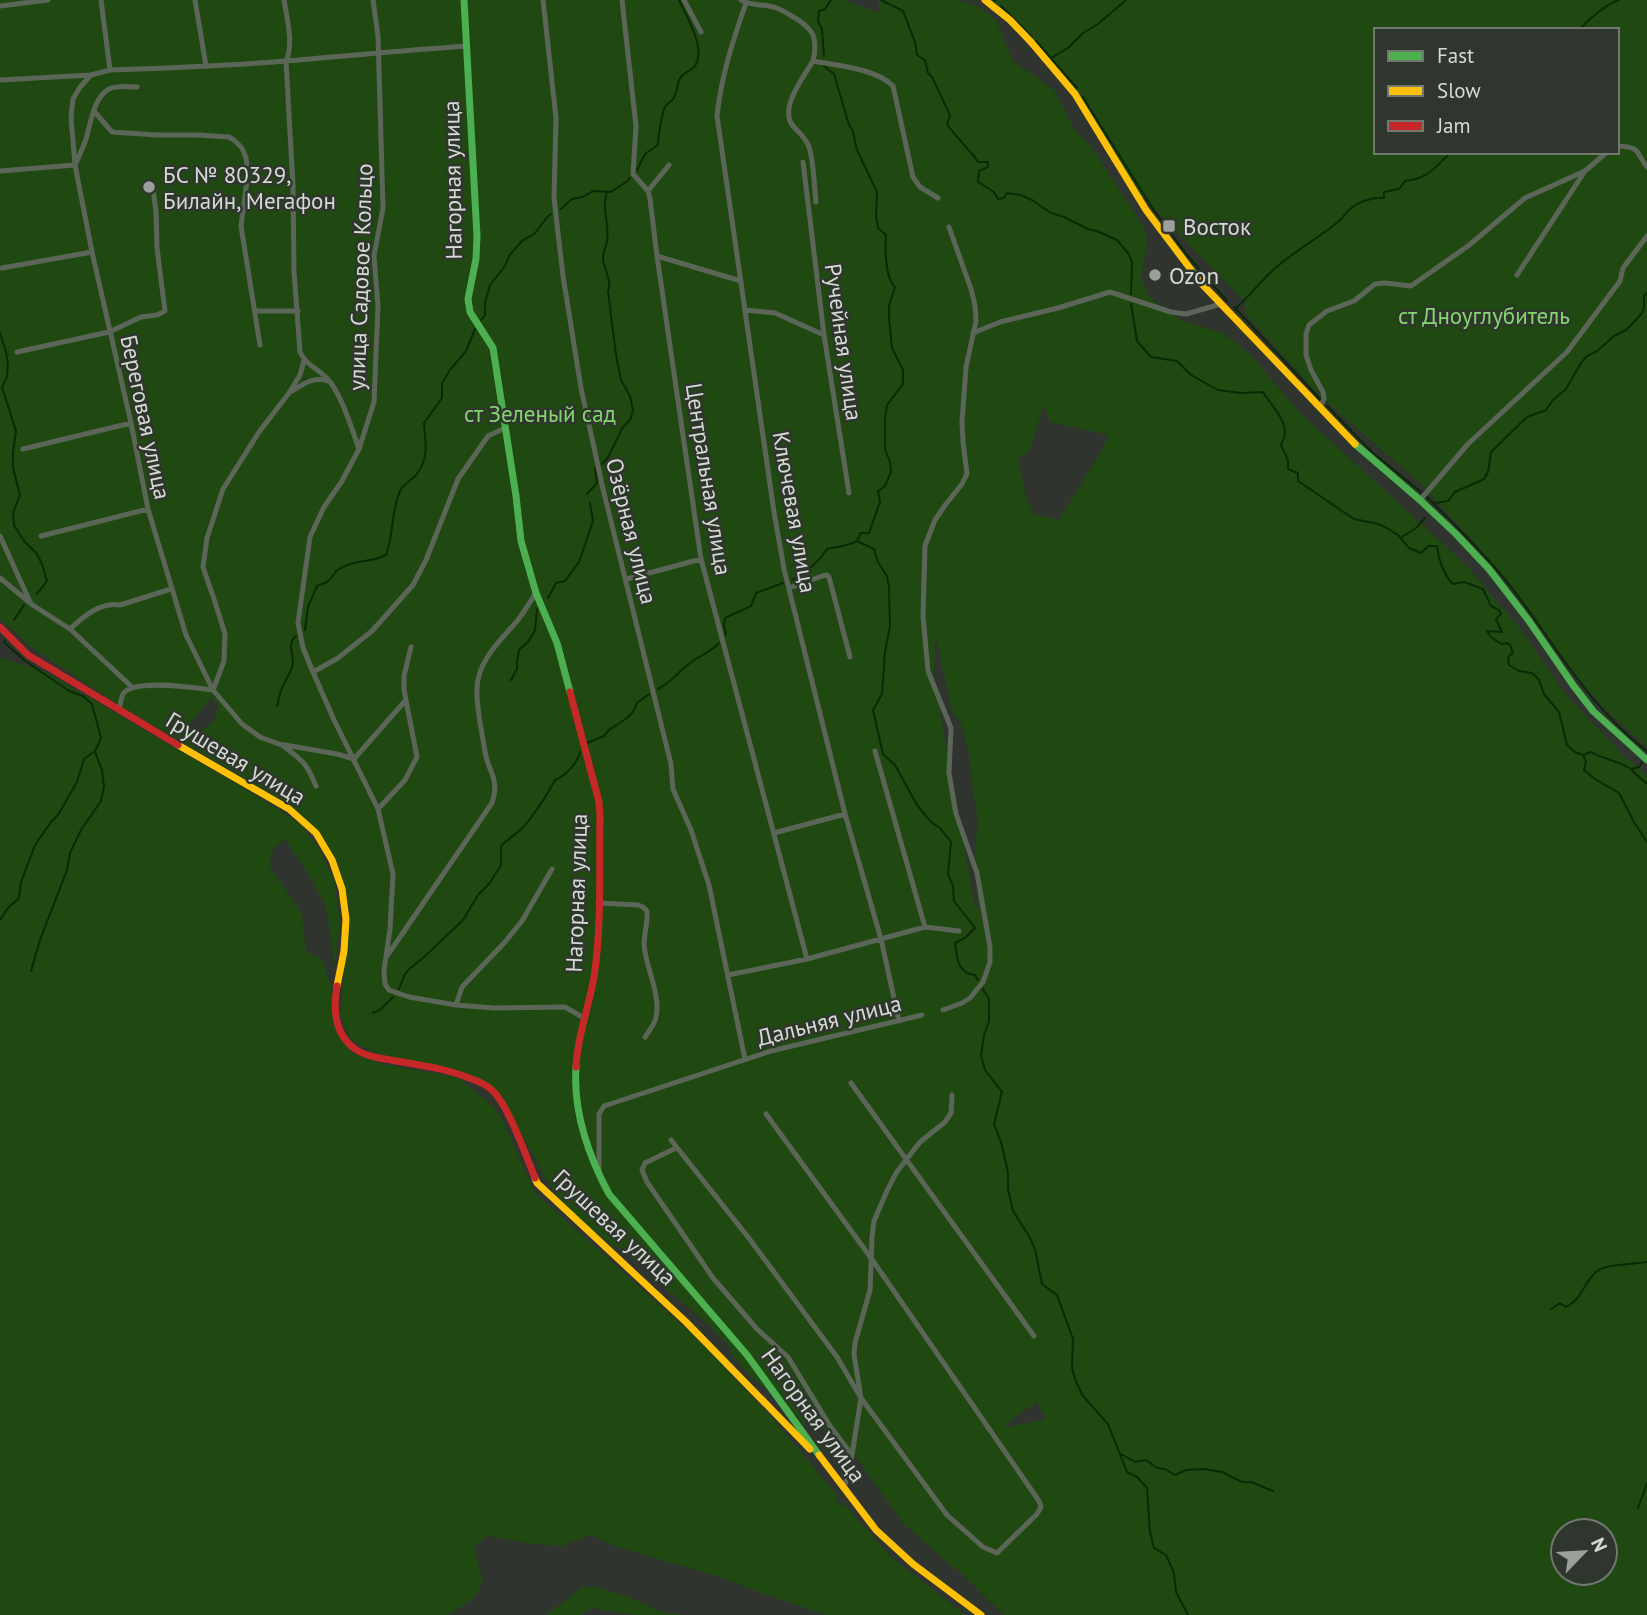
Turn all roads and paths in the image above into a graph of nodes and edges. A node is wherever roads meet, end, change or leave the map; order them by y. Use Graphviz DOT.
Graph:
graph roads {
  1 [pos="48,0"];
  2 [pos="101,0"];
  3 [pos="195,0"];
  4 [pos="285,0"];
  5 [pos="373,0"];
  6 [pos="464,0"];
  7 [pos="543,0"];
  8 [pos="622,0"];
  9 [pos="684,0"];
  10 [pos="985,0"];
  11 [pos="1000,0"];
  12 [pos="744,2"];
  13 [pos="0,6"];
  14 [pos="995,8"];
  15 [pos="701,32"];
  16 [pos="467,46"];
  17 [pos="378,52"];
  18 [pos="286,61"];
  19 [pos="813,61"];
  20 [pos="206,66"];
  21 [pos="110,70"];
  22 [pos="91,75"];
  23 [pos="0,80"];
  24 [pos="137,87"];
  25 [pos="94,111"];
  26 [pos="1619,146"];
  27 [pos="1605,154"];
  28 [pos="803,162"];
  29 [pos="75,165"];
  30 [pos="669,165"];
  31 [pos="1647,167"];
  32 [pos="0,171"];
  33 [pos="1585,171"];
  34 [pos="153,190"];
  35 [pos="648,191"];
  36 [pos="938,198"];
  37 [pos="816,202"];
  38 [pos="950,227"];
  39 [pos="1647,236"];
  40 [pos="92,252"];
  41 [pos="657,257"];
  42 [pos="2,268"];
  43 [pos="1517,275"];
  44 [pos="741,281"];
  45 [pos="1221,304"];
  46 [pos="745,310"];
  47 [pos="298,311"];
  48 [pos="255,312"];
  49 [pos="109,331"];
  50 [pos="973,333"];
  51 [pos="824,335"];
  52 [pos="260,345"];
  53 [pos="18,352"];
  54 [pos="304,360"];
  55 [pos="331,383"];
  56 [pos="289,393"];
  57 [pos="1320,408"];
  58 [pos="131,423"];
  59 [pos="505,428"];
  60 [pos="23,449"];
  61 [pos="359,449"];
  62 [pos="849,493"];
  63 [pos="1420,500"];
  64 [pos="148,509"];
  65 [pos="0,536"];
  66 [pos="41,536"];
  67 [pos="701,559"];
  68 [pos="0,578"];
  69 [pos="626,579"];
  70 [pos="789,588"];
  71 [pos="171,589"];
  72 [pos="536,593"];
  73 [pos="31,604"];
  74 [pos="0,627"];
  75 [pos="70,629"];
  76 [pos="411,648"];
  77 [pos="850,657"];
  78 [pos="313,672"];
  79 [pos="132,687"];
  80 [pos="213,690"];
  81 [pos="405,701"];
  82 [pos="119,710"];
  83 [pos="279,744"];
  84 [pos="875,751"];
  85 [pos="354,759"];
  86 [pos="1647,760"];
  87 [pos="316,786"];
  88 [pos="378,809"];
  89 [pos="845,814"];
  90 [pos="774,833"];
  91 [pos="552,869"];
  92 [pos="598,903"];
  93 [pos="925,927"];
  94 [pos="959,931"];
  95 [pos="881,939"];
  96 [pos="385,959"];
  97 [pos="807,959"];
  98 [pos="728,975"];
  99 [pos="456,1005"];
  100 [pos="943,1010"];
  101 [pos="922,1015"];
  102 [pos="584,1018"];
  103 [pos="899,1021"];
  104 [pos="645,1037"];
  105 [pos="745,1059"];
  106 [pos="851,1083"];
  107 [pos="952,1095"];
  108 [pos="766,1114"];
  109 [pos="671,1140"];
  110 [pos="676,1148"];
  111 [pos="907,1160"];
  112 [pos="599,1177"];
  113 [pos="871,1258"];
  114 [pos="1034,1336"];
  115 [pos="861,1398"];
  116 [pos="852,1455"];
  117 [pos="823,1462"];
  118 [pos="844,1489"];
  119 [pos="981,1615"];
  1 -- 13 [label="street"];
  2 -- 21 [label="street"];
  3 -- 20 [label="street"];
  4 -- 18 [label="street"];
  5 -- 17 [label="street, улица Садовое Кольцо"];
  6 -- 16 [label="street, Нагорная улица"];
  7 -- 69 [label="street, Озёрная улица"];
  8 -- 35 [label="street, Центральная улица"];
  9 -- 15 [label="street"];
  10 -- 14 [label="street"];
  11 -- 14 [label="street"];
  12 -- 19 [label="street"];
  12 -- 44 [label="street, Ключевая улица"];
  14 -- 45 [label="street"];
  16 -- 17 [label="street"];
  16 -- 59 [label="street, Нагорная улица"];
  17 -- 18 [label="street"];
  17 -- 61 [label="street, улица Садовое Кольцо"];
  18 -- 20 [label="street"];
  18 -- 47 [label="street"];
  19 -- 36 [label="street"];
  19 -- 37 [label="street"];
  20 -- 21 [label="street"];
  21 -- 22 [label="street"];
  22 -- 23 [label="street"];
  22 -- 29 [label="street, Береговая улица"];
  24 -- 25 [label="street"];
  25 -- 29 [label="street"];
  25 -- 48 [label="street"];
  26 -- 31 [label="street"];
  27 -- 33 [label="street"];
  28 -- 51 [label="street, Ручейная улица"];
  29 -- 32 [label="street"];
  29 -- 40 [label="street, Береговая улица"];
  30 -- 35 [label="street"];
  33 -- 43 [label="street"];
  33 -- 57 [label="street"];
  34 -- 49 [label="street"];
  35 -- 41 [label="street, Центральная улица"];
  38 -- 50 [label="street"];
  39 -- 63 [label="street"];
  40 -- 42 [label="street"];
  40 -- 49 [label="street, Береговая улица"];
  41 -- 44 [label="street"];
  41 -- 67 [label="street, Центральная улица"];
  44 -- 46 [label="street, Ключевая улица"];
  45 -- 50 [label="street"];
  45 -- 57 [label="street"];
  46 -- 51 [label="street"];
  46 -- 70 [label="street, Ключевая улица"];
  47 -- 48 [label="street"];
  47 -- 54 [label="street"];
  48 -- 52 [label="street"];
  49 -- 53 [label="street"];
  49 -- 58 [label="street, Береговая улица"];
  50 -- 100 [label="street"];
  51 -- 62 [label="street, Ручейная улица"];
  54 -- 55 [label="street"];
  54 -- 56 [label="street"];
  55 -- 56 [label="street"];
  55 -- 61 [label="street"];
  56 -- 80 [label="street"];
  57 -- 63 [label="street"];
  58 -- 60 [label="street"];
  58 -- 64 [label="street, Береговая улица"];
  59 -- 72 [label="street, Нагорная улица"];
  59 -- 78 [label="street"];
  61 -- 78 [label="street, улица Садовое Кольцо"];
  63 -- 86 [label="street"];
  64 -- 66 [label="street"];
  64 -- 71 [label="street, Береговая улица"];
  65 -- 73 [label="street"];
  67 -- 69 [label="street"];
  67 -- 90 [label="street, Центральная улица"];
  68 -- 73 [label="street"];
  69 -- 98 [label="street, Озёрная улица"];
  70 -- 77 [label="street"];
  70 -- 89 [label="street, Ключевая улица"];
  71 -- 75 [label="street"];
  71 -- 80 [label="street, Береговая улица"];
  72 -- 92 [label="street, Нагорная улица"];
  72 -- 96 [label="street"];
  73 -- 75 [label="street"];
  74 -- 82 [label="street, Грушевая улица"];
  75 -- 79 [label="street"];
  76 -- 81 [label="street"];
  78 -- 85 [label="street, улица Садовое Кольцо"];
  79 -- 80 [label="street"];
  79 -- 82 [label="street"];
  80 -- 83 [label="street, Береговая улица"];
  81 -- 85 [label="street"];
  81 -- 88 [label="street"];
  82 -- 117 [label="street, Грушевая улица"];
  83 -- 85 [label="street, Береговая улица"];
  83 -- 87 [label="street"];
  84 -- 93 [label="street"];
  85 -- 88 [label="street, улица Садовое Кольцо"];
  88 -- 96 [label="street, улица Садовое Кольцо"];
  89 -- 90 [label="street"];
  89 -- 95 [label="street, Ключевая улица"];
  90 -- 97 [label="street, Центральная улица"];
  91 -- 99 [label="street"];
  92 -- 102 [label="street, Нагорная улица"];
  92 -- 104 [label="street"];
  93 -- 94 [label="street"];
  93 -- 95 [label="street"];
  95 -- 97 [label="street"];
  95 -- 103 [label="street, Ключевая улица"];
  96 -- 99 [label="street, улица Садовое Кольцо"];
  97 -- 98 [label="street"];
  98 -- 105 [label="street, Озёрная улица"];
  99 -- 102 [label="street, улица Садовое Кольцо"];
  101 -- 103 [label="street, Дальняя улица"];
  102 -- 112 [label="street, Нагорная улица"];
  103 -- 105 [label="street, Дальняя улица"];
  105 -- 112 [label="street, Дальняя улица"];
  106 -- 111 [label="street"];
  107 -- 111 [label="street"];
  108 -- 113 [label="street"];
  109 -- 110 [label="street"];
  110 -- 115 [label="street"];
  110 -- 116 [label="street"];
  111 -- 113 [label="street"];
  111 -- 114 [label="street"];
  112 -- 117 [label="street, Нагорная улица"];
  113 -- 115 [label="street"];
  113 -- 115 [label="street"];
  115 -- 116 [label="street"];
  116 -- 118 [label="street"];
  117 -- 118 [label="street, Нагорная улица"];
  118 -- 119 [label="street, Нагорная улица"];
}
